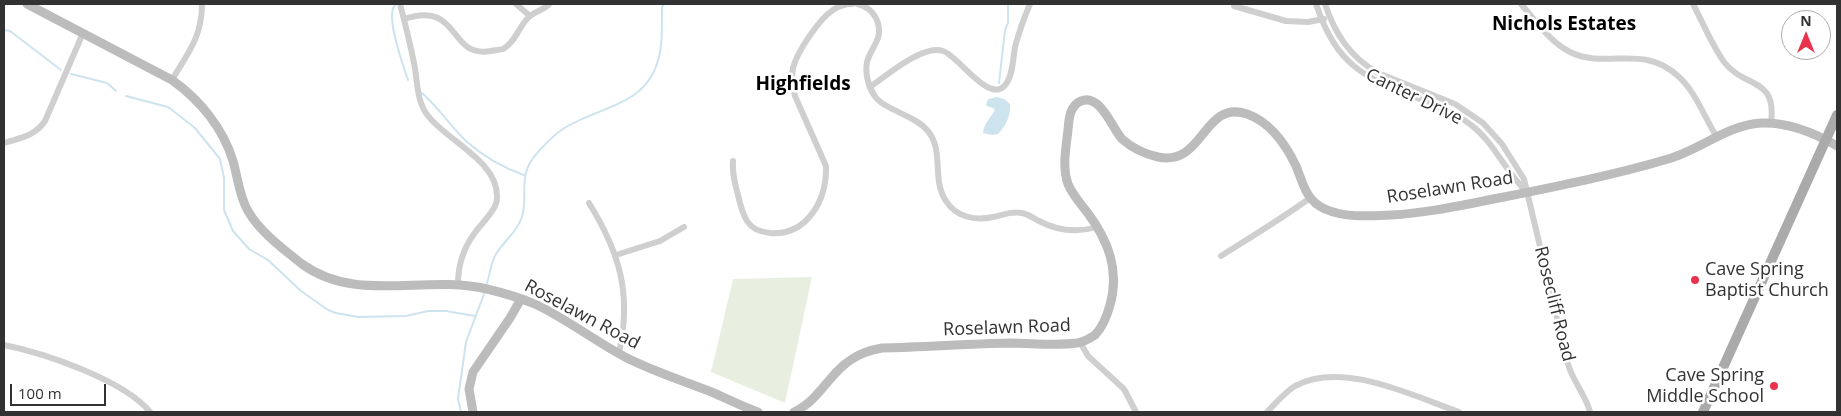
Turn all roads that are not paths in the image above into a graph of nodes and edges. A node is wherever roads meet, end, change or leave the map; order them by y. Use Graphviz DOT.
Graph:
graph roads {
  1 [pos="27,4"];
  2 [pos="202,4"];
  3 [pos="400,4"];
  4 [pos="516,4"];
  5 [pos="549,4"];
  6 [pos="852,4"];
  7 [pos="857,4"];
  8 [pos="1030,4"];
  9 [pos="1316,4"];
  10 [pos="1325,4"];
  11 [pos="1521,4"];
  12 [pos="1693,4"];
  13 [pos="1234,6"];
  14 [pos="530,16"];
  15 [pos="1330,18"];
  16 [pos="404,19"];
  17 [pos="1322,20"];
  18 [pos="83,33"];
  19 [pos="172,80"];
  20 [pos="870,87"];
  21 [pos="1837,115"];
  22 [pos="1771,123"];
  23 [pos="1717,137"];
  24 [pos="1825,140"];
  25 [pos="4,143"];
  26 [pos="1837,146"];
  27 [pos="733,161"];
  28 [pos="1527,192"];
  29 [pos="1310,198"];
  30 [pos="589,204"];
  31 [pos="684,227"];
  32 [pos="1098,227"];
  33 [pos="616,255"];
  34 [pos="1221,256"];
  35 [pos="458,284"];
  36 [pos="521,298"];
  37 [pos="1080,342"];
  38 [pos="4,345"];
  39 [pos="619,353"];
  40 [pos="150,412"];
  41 [pos="473,412"];
  42 [pos="758,412"];
  43 [pos="794,412"];
  44 [pos="1136,412"];
  45 [pos="1267,412"];
  46 [pos="1459,412"];
  47 [pos="1590,412"];
  48 [pos="1703,412"];
  1 -- 18 [label="street, Roselawn Road"];
  2 -- 19 [label="street"];
  3 -- 16 [label="street"];
  4 -- 14 [label="street"];
  5 -- 14 [label="street"];
  6 -- 27 [label="street"];
  7 -- 20 [label="street"];
  8 -- 20 [label="street"];
  9 -- 17 [label="street, Canter Drive"];
  10 -- 15 [label="street, Canter Drive"];
  11 -- 23 [label="street"];
  12 -- 22 [label="street"];
  13 -- 17 [label="street"];
  14 -- 16 [label="street"];
  15 -- 17 [label="street"];
  15 -- 28 [label="street, Canter Drive"];
  16 -- 35 [label="street"];
  17 -- 28 [label="street, Canter Drive"];
  18 -- 19 [label="street, Roselawn Road"];
  18 -- 25 [label="street"];
  19 -- 35 [label="street, Roselawn Road"];
  20 -- 32 [label="street"];
  21 -- 24 [label="main road"];
  22 -- 23 [label="street, Roselawn Road"];
  22 -- 24 [label="street, Roselawn Road"];
  23 -- 28 [label="street, Roselawn Road"];
  24 -- 26 [label="street, Roselawn Road"];
  24 -- 48 [label="main road"];
  28 -- 29 [label="street, Roselawn Road"];
  28 -- 47 [label="street, Rosecliff Road"];
  29 -- 32 [label="street, Roselawn Road"];
  29 -- 34 [label="street"];
  30 -- 33 [label="street"];
  31 -- 33 [label="street"];
  32 -- 37 [label="street, Roselawn Road"];
  33 -- 39 [label="street"];
  35 -- 36 [label="street, Roselawn Road"];
  36 -- 39 [label="street, Roselawn Road"];
  36 -- 41 [label="street"];
  37 -- 43 [label="street, Roselawn Road"];
  37 -- 44 [label="street"];
  38 -- 40 [label="street"];
  39 -- 42 [label="street, Roselawn Road"];
  45 -- 46 [label="street"];
}
